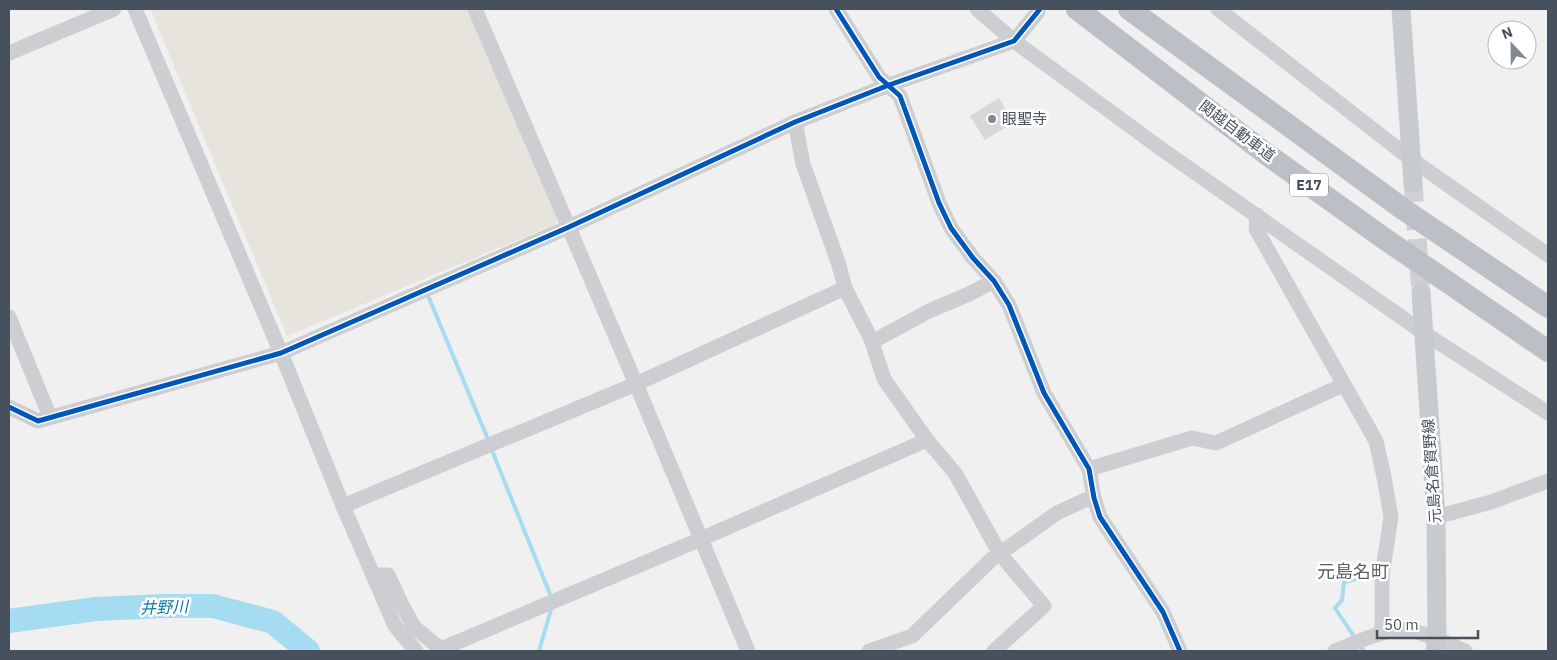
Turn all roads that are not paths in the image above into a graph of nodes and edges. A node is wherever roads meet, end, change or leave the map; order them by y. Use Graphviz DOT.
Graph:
graph roads {
  1 [pos="114,9"];
  2 [pos="135,9"];
  3 [pos="475,9"];
  4 [pos="836,9"];
  5 [pos="977,9"];
  6 [pos="1077,9"];
  7 [pos="1128,9"];
  8 [pos="1401,9"];
  9 [pos="1228,10"];
  10 [pos="1038,12"];
  11 [pos="1014,40"];
  12 [pos="9,53"];
  13 [pos="889,85"];
  14 [pos="795,122"];
  15 [pos="1411,159"];
  16 [pos="1413,183"];
  17 [pos="1257,215"];
  18 [pos="569,227"];
  19 [pos="1548,255"];
  20 [pos="994,281"];
  21 [pos="844,288"];
  22 [pos="1421,292"];
  23 [pos="1548,307"];
  24 [pos="9,317"];
  25 [pos="1424,333"];
  26 [pos="872,342"];
  27 [pos="1548,351"];
  28 [pos="281,353"];
  29 [pos="636,384"];
  30 [pos="1343,385"];
  31 [pos="9,407"];
  32 [pos="1548,413"];
  33 [pos="50,417"];
  34 [pos="928,440"];
  35 [pos="1089,469"];
  36 [pos="1548,481"];
  37 [pos="1094,498"];
  38 [pos="343,506"];
  39 [pos="1436,517"];
  40 [pos="701,539"];
  41 [pos="1000,554"];
  42 [pos="373,575"];
  43 [pos="1382,634"];
  44 [pos="1436,645"];
  45 [pos="416,651"];
  46 [pos="748,651"];
  47 [pos="869,651"];
  48 [pos="994,651"];
  49 [pos="1180,651"];
  50 [pos="1335,651"];
  51 [pos="1465,651"];
  1 -- 12 [label="street"];
  2 -- 28 [label="street"];
  3 -- 18 [label="street"];
  4 -- 13 [label="street"];
  5 -- 11 [label="street"];
  6 -- 27 [label="highway, 関越自動車道 / E17"];
  7 -- 23 [label="highway, E17"];
  8 -- 15 [label="main road"];
  9 -- 15 [label="street"];
  10 -- 11 [label="street"];
  11 -- 13 [label="street"];
  11 -- 17 [label="street"];
  13 -- 14 [label="street"];
  13 -- 20 [label="street"];
  14 -- 18 [label="street"];
  14 -- 21 [label="street"];
  15 -- 16 [label="main road"];
  15 -- 19 [label="street"];
  17 -- 25 [label="street"];
  17 -- 30 [label="street"];
  18 -- 28 [label="street"];
  18 -- 29 [label="street"];
  20 -- 26 [label="street"];
  20 -- 35 [label="street"];
  21 -- 26 [label="street"];
  21 -- 29 [label="street"];
  22 -- 25 [label="main road, 元島名倉賀野線"];
  24 -- 33 [label="street"];
  25 -- 32 [label="street"];
  25 -- 39 [label="main road, 元島名倉賀野線"];
  26 -- 34 [label="street"];
  28 -- 33 [label="street"];
  28 -- 38 [label="street"];
  29 -- 38 [label="street"];
  29 -- 40 [label="street"];
  30 -- 35 [label="street"];
  30 -- 43 [label="street"];
  31 -- 33 [label="street"];
  34 -- 40 [label="street"];
  34 -- 41 [label="street"];
  35 -- 37 [label="street"];
  36 -- 39 [label="street"];
  37 -- 41 [label="street"];
  37 -- 49 [label="street"];
  38 -- 42 [label="street"];
  39 -- 44 [label="main road, 元島名倉賀野線"];
  40 -- 42 [label="street"];
  40 -- 46 [label="street"];
  41 -- 47 [label="street"];
  41 -- 48 [label="street"];
  42 -- 45 [label="street"];
  43 -- 44 [label="street"];
  43 -- 50 [label="street"];
  44 -- 51 [label="street"];
}
